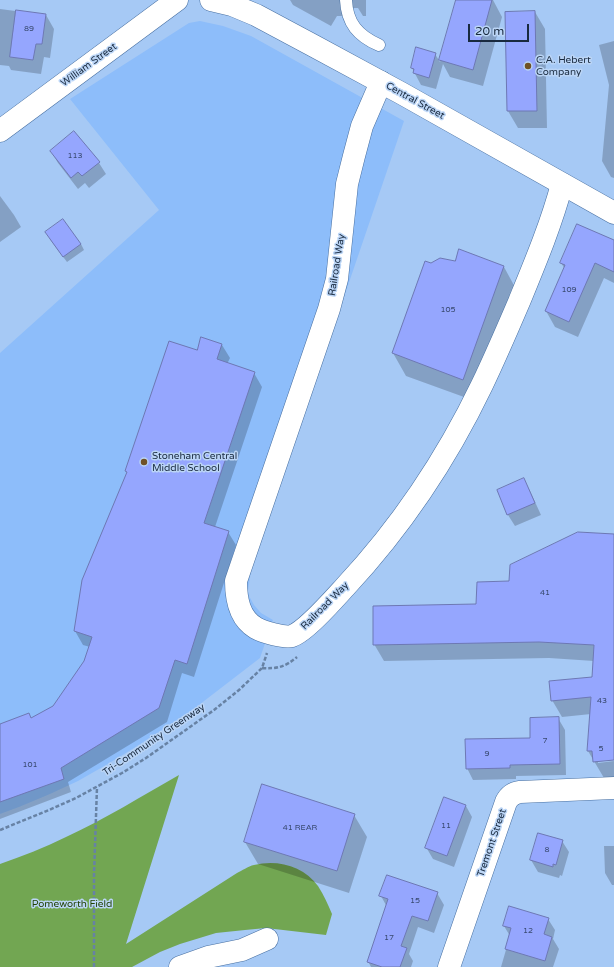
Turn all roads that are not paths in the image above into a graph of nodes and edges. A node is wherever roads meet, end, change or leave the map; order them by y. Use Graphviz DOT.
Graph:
graph roads {
  1 [pos="177,0"];
  2 [pos="211,0"];
  3 [pos="346,0"];
  4 [pos="353,0"];
  5 [pos="381,82"];
  6 [pos="0,131"];
  7 [pos="562,184"];
  8 [pos="614,213"];
  9 [pos="614,788"];
  10 [pos="268,939"];
  11 [pos="180,967"];
  12 [pos="449,967"];
  1 -- 6 [label="street, William Street"];
  2 -- 5 [label="street, Central Street"];
  3 -- 4 [label="lane"];
  5 -- 7 [label="street, Central Street"];
  5 -- 7 [label="street, Railroad Way"];
  7 -- 8 [label="street, Central Street"];
  9 -- 12 [label="street, Tremont Street"];
  10 -- 11 [label="street"];
}
